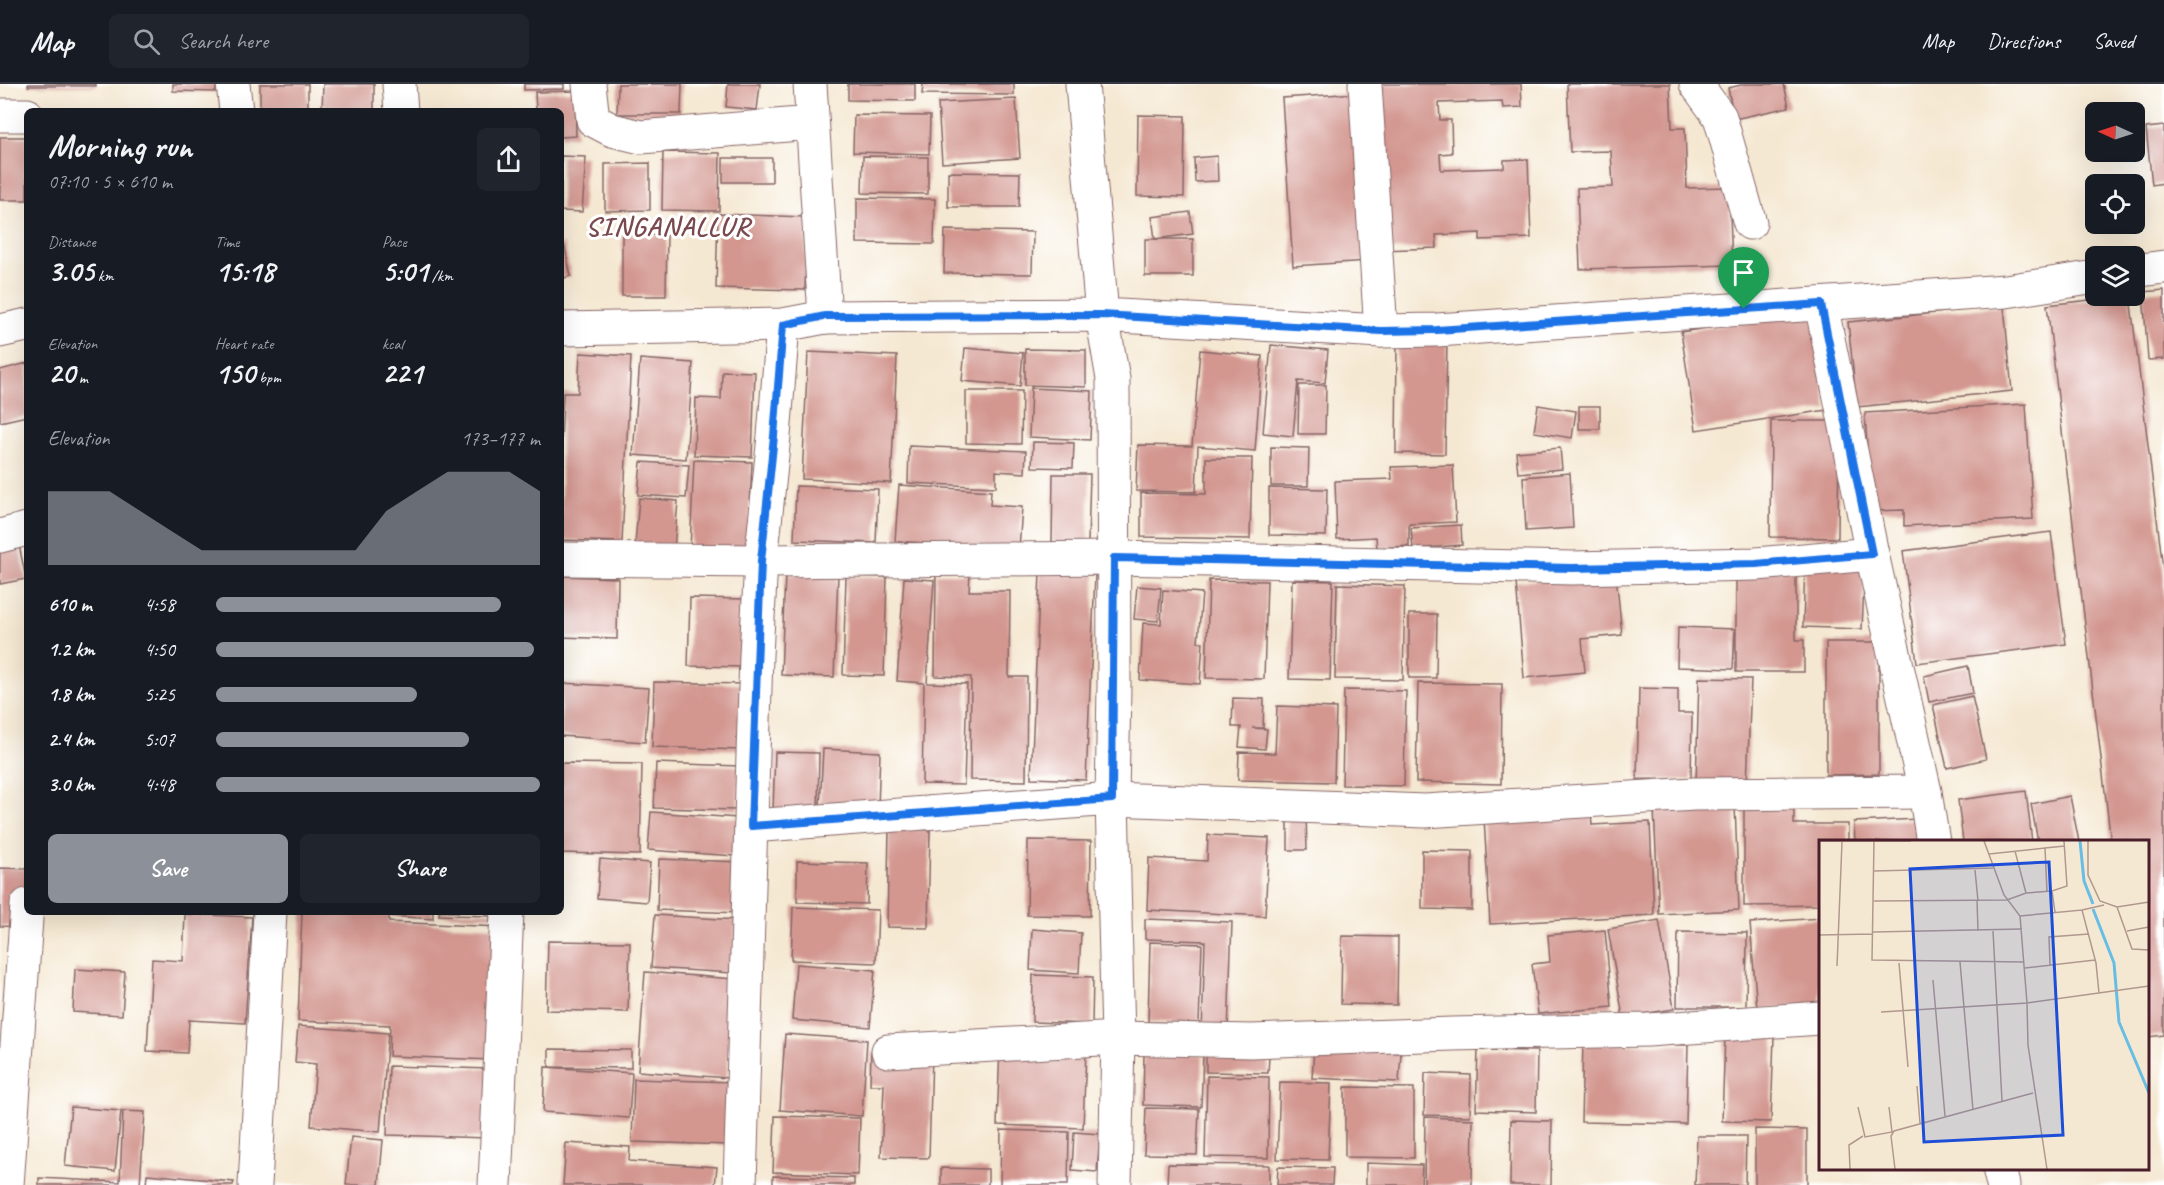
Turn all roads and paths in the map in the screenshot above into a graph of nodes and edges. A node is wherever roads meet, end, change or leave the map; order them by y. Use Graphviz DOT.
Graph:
graph roads {
  1 [pos="233,84"];
  2 [pos="399,84"];
  3 [pos="589,84"];
  4 [pos="810,84"];
  5 [pos="1082,84"];
  6 [pos="1365,84"];
  7 [pos="1696,84"];
  8 [pos="236,108"];
  9 [pos="401,108"];
  10 [pos="0,115"];
  11 [pos="24,115"];
  12 [pos="812,123"];
  13 [pos="1750,223"];
  14 [pos="2164,267"];
  15 [pos="2145,270"];
  16 [pos="2085,279"];
  17 [pos="1821,304"];
  18 [pos="1102,315"];
  19 [pos="825,316"];
  20 [pos="783,325"];
  21 [pos="24,326"];
  22 [pos="564,330"];
  23 [pos="0,331"];
  24 [pos="1381,331"];
  25 [pos="24,530"];
  26 [pos="0,536"];
  27 [pos="1872,554"];
  28 [pos="1114,558"];
  29 [pos="564,559"];
  30 [pos="761,561"];
  31 [pos="1925,792"];
  32 [pos="1112,799"];
  33 [pos="751,826"];
  34 [pos="1934,840"];
  35 [pos="26,915"];
  36 [pos="270,915"];
  37 [pos="507,915"];
  38 [pos="1819,1018"];
  39 [pos="1118,1038"];
  40 [pos="888,1052"];
  41 [pos="1999,1170"];
  42 [pos="7,1185"];
  43 [pos="255,1185"];
  44 [pos="495,1185"];
  45 [pos="740,1185"];
  46 [pos="1115,1185"];
  47 [pos="2003,1185"];
  1 -- 8 [label="street"];
  2 -- 9 [label="street"];
  3 -- 12 [label="street"];
  4 -- 12 [label="street"];
  5 -- 18 [label="street"];
  6 -- 24 [label="street"];
  7 -- 13 [label="street"];
  10 -- 11 [label="street"];
  12 -- 19 [label="street"];
  14 -- 15 [label="street"];
  16 -- 17 [label="street"];
  17 -- 24 [label="street"];
  17 -- 27 [label="street"];
  18 -- 19 [label="street"];
  18 -- 24 [label="street"];
  18 -- 28 [label="street"];
  19 -- 20 [label="street"];
  20 -- 22 [label="street"];
  20 -- 30 [label="street"];
  21 -- 23 [label="street"];
  25 -- 26 [label="street"];
  27 -- 28 [label="street"];
  27 -- 31 [label="street"];
  28 -- 30 [label="street"];
  28 -- 32 [label="street"];
  29 -- 30 [label="street"];
  30 -- 33 [label="street"];
  31 -- 32 [label="street"];
  31 -- 34 [label="street"];
  32 -- 33 [label="street"];
  32 -- 39 [label="street"];
  33 -- 45 [label="street"];
  35 -- 42 [label="street"];
  36 -- 43 [label="street"];
  37 -- 44 [label="street"];
  38 -- 39 [label="street"];
  39 -- 40 [label="street"];
  39 -- 46 [label="street"];
  41 -- 47 [label="street"];
}
